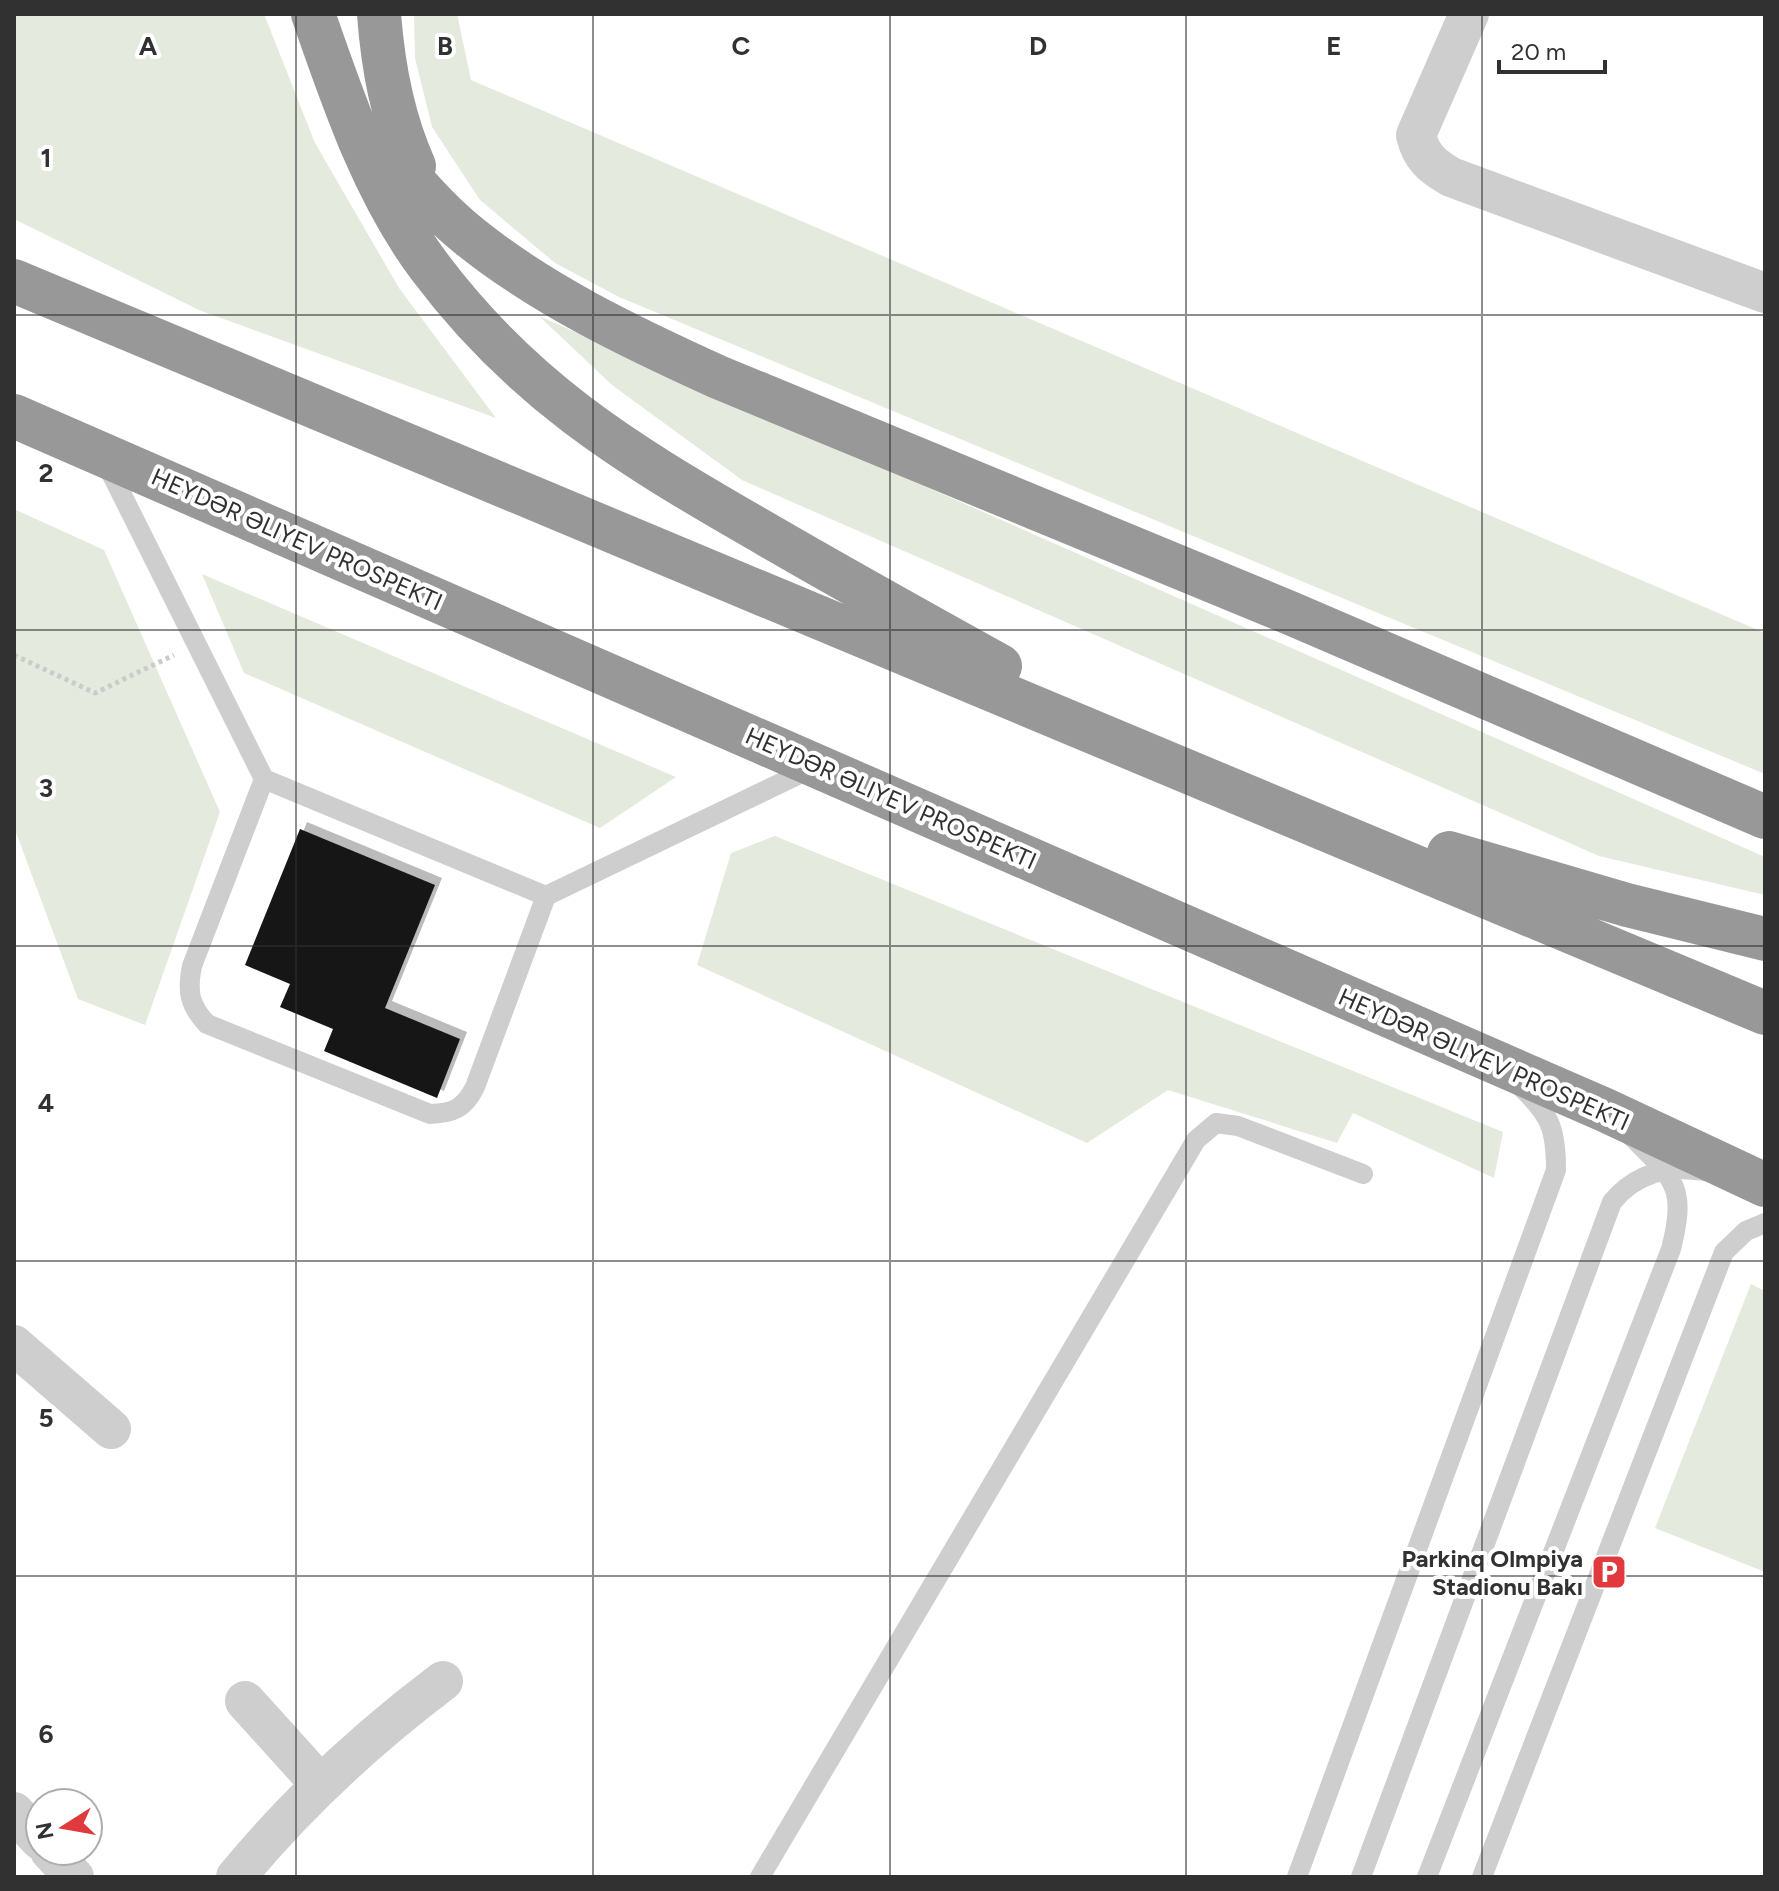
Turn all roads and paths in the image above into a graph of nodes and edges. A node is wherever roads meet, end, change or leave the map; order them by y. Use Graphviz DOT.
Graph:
graph roads {
  1 [pos="313,14"];
  2 [pos="379,14"];
  3 [pos="1469,14"];
  4 [pos="334,72"];
  5 [pos="434,203"];
  6 [pos="14,281"];
  7 [pos="1765,293"];
  8 [pos="14,416"];
  9 [pos="101,454"];
  10 [pos="197,644"];
  11 [pos="14,655"];
  12 [pos="817,765"];
  13 [pos="1179,767"];
  14 [pos="264,779"];
  15 [pos="1765,817"];
  16 [pos="546,896"];
  17 [pos="1765,939"];
  18 [pos="1765,1013"];
  19 [pos="1498,1066"];
  20 [pos="1605,1110"];
  21 [pos="1663,1170"];
  22 [pos="1363,1174"];
  23 [pos="1765,1186"];
  24 [pos="1765,1223"];
  25 [pos="14,1345"];
  26 [pos="111,1429"];
  27 [pos="443,1681"];
  28 [pos="245,1701"];
  29 [pos="320,1784"];
  30 [pos="236,1877"];
  31 [pos="760,1877"];
  32 [pos="1297,1877"];
  33 [pos="1361,1877"];
  34 [pos="1427,1877"];
  35 [pos="1482,1877"];
  1 -- 4 [label="highway"];
  2 -- 5 [label="highway"];
  3 -- 7 [label="street"];
  4 -- 5 [label="highway"];
  4 -- 13 [label="highway"];
  5 -- 15 [label="highway"];
  6 -- 13 [label="highway"];
  8 -- 9 [label="highway, HEYDƏR ƏLIYEV PROSPEKTI"];
  9 -- 10 [label="lane"];
  9 -- 12 [label="highway, HEYDƏR ƏLIYEV PROSPEKTI"];
  10 -- 11 [label="path"];
  10 -- 14 [label="lane"];
  12 -- 16 [label="lane"];
  12 -- 19 [label="highway, HEYDƏR ƏLIYEV PROSPEKTI"];
  13 -- 17 [label="highway"];
  13 -- 18 [label="highway"];
  14 -- 16 [label="lane"];
  14 -- 16 [label="lane"];
  19 -- 20 [label="highway, HEYDƏR ƏLIYEV PROSPEKTI"];
  19 -- 32 [label="lane"];
  20 -- 21 [label="lane"];
  20 -- 23 [label="highway, HEYDƏR ƏLIYEV PROSPEKTI"];
  21 -- 23 [label="lane"];
  21 -- 33 [label="lane"];
  21 -- 34 [label="lane"];
  22 -- 31 [label="lane"];
  24 -- 35 [label="lane"];
  25 -- 26 [label="street"];
  27 -- 29 [label="street"];
  28 -- 29 [label="street"];
  29 -- 30 [label="street"];
}
